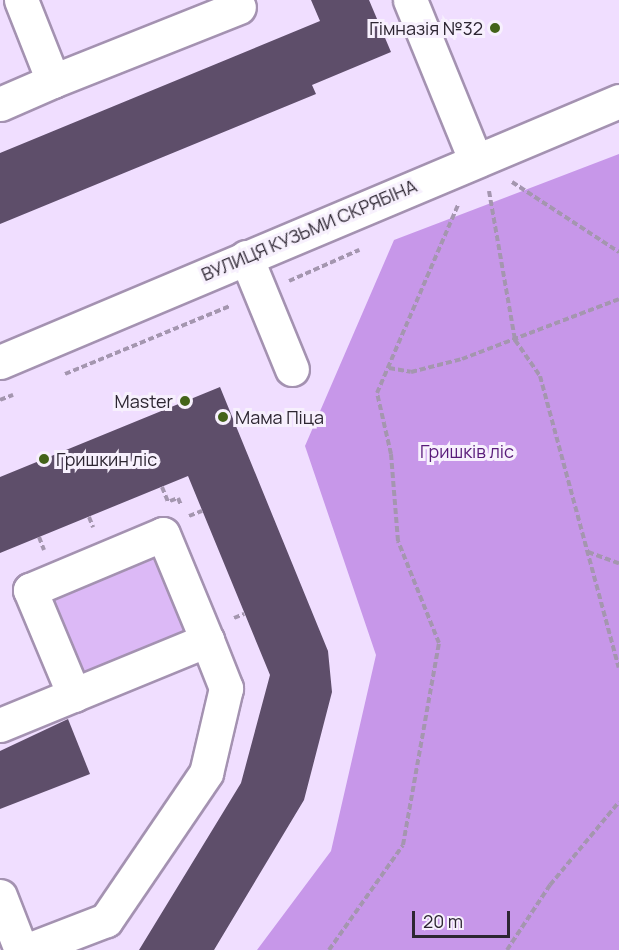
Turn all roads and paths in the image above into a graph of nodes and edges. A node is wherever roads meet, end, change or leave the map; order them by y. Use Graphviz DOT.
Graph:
graph roads {
  1 [pos="21,0"];
  2 [pos="410,0"];
  3 [pos="243,2"];
  4 [pos="53,81"];
  5 [pos="619,101"];
  6 [pos="0,104"];
  7 [pos="486,155"];
  8 [pos="619,252"];
  9 [pos="246,257"];
  10 [pos="619,299"];
  11 [pos="516,340"];
  12 [pos="0,362"];
  13 [pos="389,368"];
  14 [pos="292,369"];
  15 [pos="162,486"];
  16 [pos="168,502"];
  17 [pos="89,517"];
  18 [pos="95,532"];
  19 [pos="587,551"];
  20 [pos="619,563"];
  21 [pos="207,640"];
  22 [pos="619,668"];
  23 [pos="74,695"];
  24 [pos="0,725"];
  25 [pos="619,802"];
  26 [pos="0,896"];
  27 [pos="21,950"];
  28 [pos="28,950"];
  29 [pos="329,950"];
  30 [pos="507,950"];
  1 -- 4 [label="street"];
  2 -- 7 [label="street"];
  3 -- 4 [label="street"];
  4 -- 6 [label="street"];
  5 -- 7 [label="street, ВУЛИЦЯ КУЗЬМИ СКРЯБІНА"];
  7 -- 8 [label="path"];
  7 -- 9 [label="street, ВУЛИЦЯ КУЗЬМИ СКРЯБІНА"];
  7 -- 11 [label="path"];
  7 -- 13 [label="path"];
  9 -- 12 [label="street, ВУЛИЦЯ КУЗЬМИ СКРЯБІНА"];
  9 -- 14 [label="street"];
  10 -- 11 [label="path"];
  11 -- 13 [label="path"];
  11 -- 19 [label="path"];
  13 -- 29 [label="path"];
  15 -- 16 [label="path"];
  17 -- 18 [label="path"];
  19 -- 20 [label="path"];
  19 -- 22 [label="path"];
  21 -- 23 [label="street"];
  21 -- 23 [label="street"];
  21 -- 28 [label="street"];
  23 -- 24 [label="street"];
  25 -- 30 [label="path"];
  26 -- 27 [label="street"];
}
